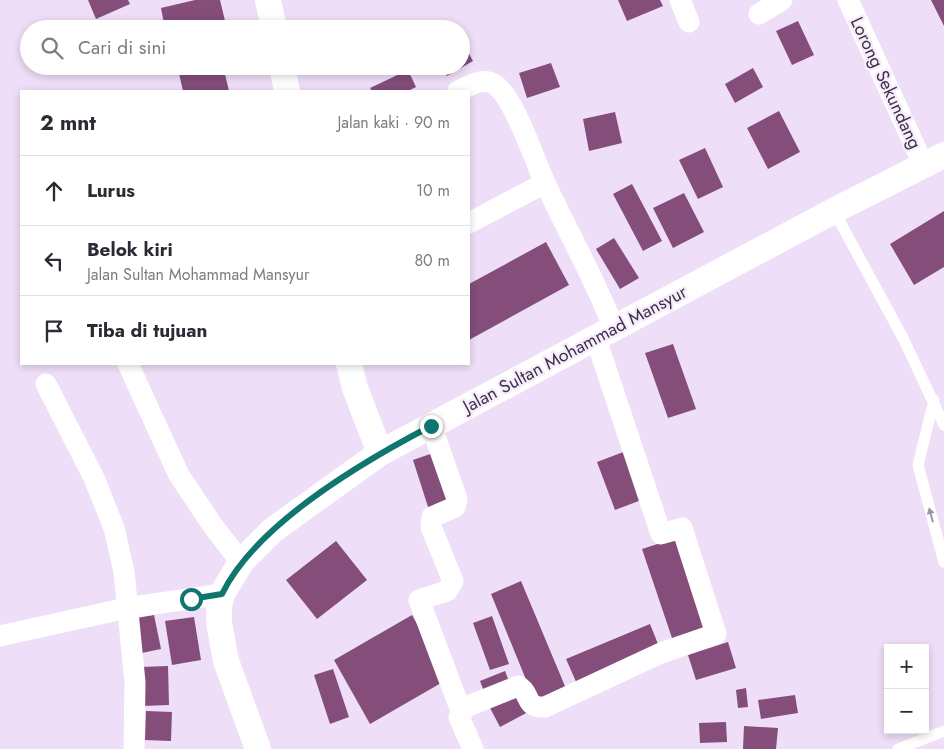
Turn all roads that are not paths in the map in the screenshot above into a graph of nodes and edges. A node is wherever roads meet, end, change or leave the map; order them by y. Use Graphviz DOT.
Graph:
graph roads {
  1 [pos="268,0"];
  2 [pos="680,0"];
  3 [pos="782,0"];
  4 [pos="848,0"];
  5 [pos="758,14"];
  6 [pos="272,20"];
  7 [pos="689,22"];
  8 [pos="284,75"];
  9 [pos="287,90"];
  10 [pos="460,90"];
  11 [pos="934,161"];
  12 [pos="545,183"];
  13 [pos="834,211"];
  14 [pos="470,222"];
  15 [pos="605,334"];
  16 [pos="128,365"];
  17 [pos="349,365"];
  18 [pos="46,384"];
  19 [pos="934,400"];
  20 [pos="944,425"];
  21 [pos="431,426"];
  22 [pos="380,453"];
  23 [pos="241,562"];
  24 [pos="944,562"];
  25 [pos="222,594"];
  26 [pos="127,608"];
  27 [pos="0,636"];
  28 [pos="461,711"];
  29 [pos="944,731"];
  30 [pos="134,749"];
  31 [pos="258,749"];
  32 [pos="472,749"];
  33 [pos="898,749"];
  1 -- 6 [label="street"];
  2 -- 7 [label="street"];
  3 -- 5 [label="street"];
  4 -- 11 [label="street, Lorong Sekundang"];
  8 -- 9 [label="street"];
  10 -- 12 [label="street"];
  11 -- 13 [label="street, Jalan Sultan Mohammad Mansyur"];
  12 -- 14 [label="street"];
  12 -- 15 [label="street"];
  13 -- 15 [label="street, Jalan Sultan Mohammad Mansyur"];
  13 -- 19 [label="lane"];
  15 -- 21 [label="street, Jalan Sultan Mohammad Mansyur"];
  15 -- 28 [label="street"];
  16 -- 23 [label="street"];
  17 -- 22 [label="street"];
  18 -- 26 [label="street"];
  19 -- 20 [label="lane"];
  24 -- 19 [label="lane, one-way"];
  21 -- 22 [label="street, Jalan Sultan Mohammad Mansyur"];
  21 -- 28 [label="street"];
  22 -- 23 [label="street, Jalan Sultan Mohammad Mansyur"];
  23 -- 25 [label="street, Jalan Sultan Mohammad Mansyur"];
  25 -- 26 [label="street"];
  25 -- 31 [label="street, Jalan Sultan Mohammad Mansyur"];
  26 -- 27 [label="street"];
  26 -- 30 [label="street"];
  28 -- 32 [label="street"];
  29 -- 33 [label="lane"];
}
